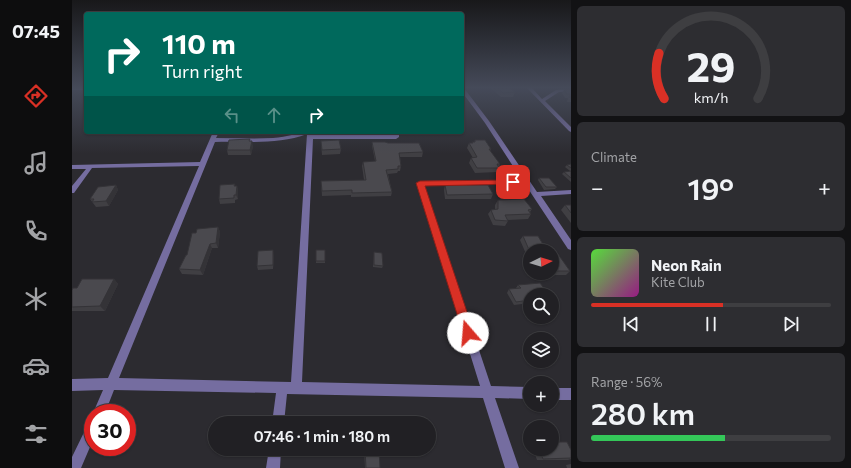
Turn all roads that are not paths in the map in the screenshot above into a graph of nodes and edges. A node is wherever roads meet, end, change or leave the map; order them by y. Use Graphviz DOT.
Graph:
graph roads {
  1 [pos="478,110"];
  2 [pos="551,110"];
  3 [pos="571,130"];
  4 [pos="309,134"];
  5 [pos="396,134"];
  6 [pos="214,136"];
  7 [pos="202,164"];
  8 [pos="72,166"];
  9 [pos="91,166"];
  10 [pos="528,182"];
  11 [pos="72,191"];
  12 [pos="571,192"];
  13 [pos="535,194"];
  14 [pos="571,247"];
  15 [pos="72,384"];
  16 [pos="111,384"];
  17 [pos="282,388"];
  18 [pos="296,388"];
  19 [pos="488,392"];
  20 [pos="523,393"];
  21 [pos="559,394"];
  22 [pos="571,394"];
  23 [pos="103,404"];
  24 [pos="279,416"];
  25 [pos="84,446"];
  26 [pos="274,456"];
  27 [pos="74,468"];
  28 [pos="273,468"];
  29 [pos="512,468"];
  1 -- 10 [label="street"];
  2 -- 3 [label="street"];
  4 -- 5 [label="street"];
  4 -- 6 [label="street"];
  4 -- 18 [label="street"];
  6 -- 7 [label="street"];
  7 -- 9 [label="street"];
  7 -- 16 [label="street"];
  8 -- 9 [label="street"];
  9 -- 11 [label="street"];
  10 -- 13 [label="street"];
  10 -- 19 [label="street"];
  12 -- 13 [label="street"];
  13 -- 14 [label="street"];
  15 -- 16 [label="street"];
  16 -- 17 [label="street"];
  16 -- 23 [label="street"];
  17 -- 18 [label="street"];
  17 -- 24 [label="street"];
  18 -- 19 [label="street"];
  19 -- 20 [label="street"];
  19 -- 29 [label="street"];
  21 -- 22 [label="street"];
  25 -- 27 [label="street"];
  26 -- 28 [label="street"];
}
